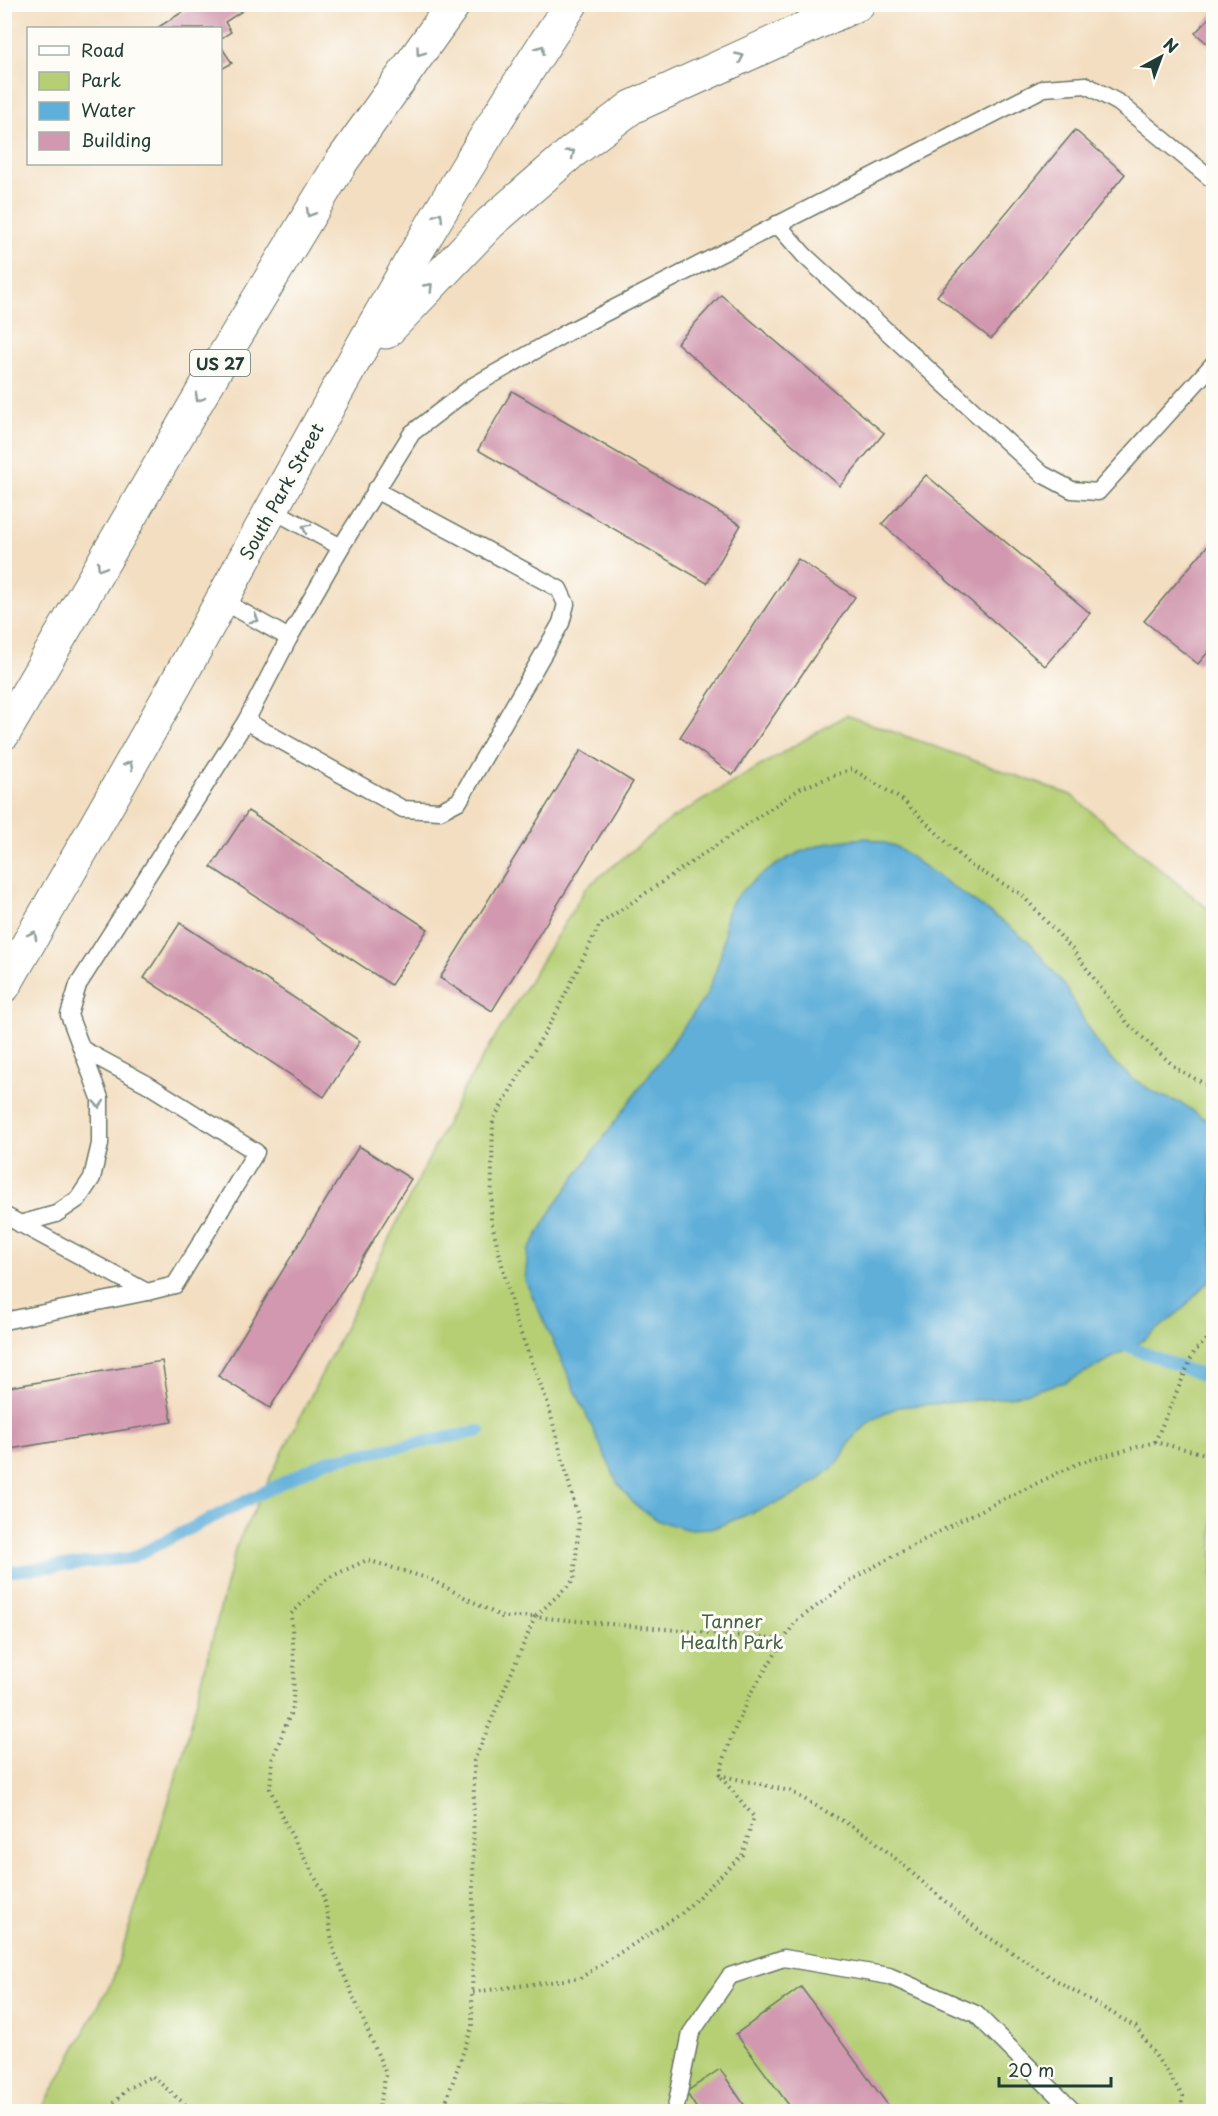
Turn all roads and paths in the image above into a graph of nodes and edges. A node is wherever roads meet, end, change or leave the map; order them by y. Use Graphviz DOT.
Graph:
graph roads {
  1 [pos="454,4"];
  2 [pos="571,4"];
  3 [pos="858,4"];
  4 [pos="1214,181"];
  5 [pos="777,224"];
  6 [pos="1214,363"];
  7 [pos="345,374"];
  8 [pos="375,490"];
  9 [pos="271,509"];
  10 [pos="341,547"];
  11 [pos="221,600"];
  12 [pos="289,638"];
  13 [pos="246,721"];
  14 [pos="4,733"];
  15 [pos="4,986"];
  16 [pos="82,1048"];
  17 [pos="1214,1089"];
  18 [pos="4,1215"];
  19 [pos="20,1224"];
  20 [pos="147,1292"];
  21 [pos="4,1321"];
  22 [pos="1214,1333"];
  23 [pos="1155,1442"];
  24 [pos="1214,1456"];
  25 [pos="535,1617"];
  26 [pos="784,1640"];
  27 [pos="719,1775"];
  28 [pos="472,1992"];
  29 [pos="443,2109"];
  30 [pos="379,2111"];
  31 [pos="106,2112"];
  32 [pos="194,2112"];
  33 [pos="675,2112"];
  34 [pos="1074,2112"];
  35 [pos="1180,2112"];
  1 -- 14 [label="main road, US 27, one-way"];
  7 -- 2 [label="main road, South Park Street, one-way"];
  7 -- 3 [label="main road, one-way"];
  4 -- 5 [label="lane"];
  5 -- 6 [label="lane"];
  5 -- 8 [label="lane"];
  7 -- 9 [label="main road, South Park Street"];
  8 -- 10 [label="lane"];
  8 -- 13 [label="lane"];
  10 -- 9 [label="lane, one-way"];
  9 -- 11 [label="main road, South Park Street"];
  10 -- 12 [label="lane"];
  11 -- 12 [label="lane, one-way"];
  15 -- 11 [label="main road, South Park Street, one-way"];
  12 -- 13 [label="lane"];
  13 -- 16 [label="lane"];
  16 -- 19 [label="lane, one-way"];
  16 -- 20 [label="lane"];
  17 -- 25 [label="path"];
  18 -- 19 [label="lane"];
  19 -- 20 [label="lane"];
  20 -- 21 [label="lane"];
  22 -- 23 [label="path"];
  23 -- 24 [label="path"];
  23 -- 26 [label="path"];
  25 -- 26 [label="path"];
  25 -- 28 [label="path"];
  25 -- 30 [label="path"];
  26 -- 27 [label="path"];
  27 -- 28 [label="path"];
  27 -- 35 [label="path"];
  28 -- 29 [label="path"];
  29 -- 30 [label="path"];
  31 -- 32 [label="path"];
  33 -- 34 [label="lane"];
}
